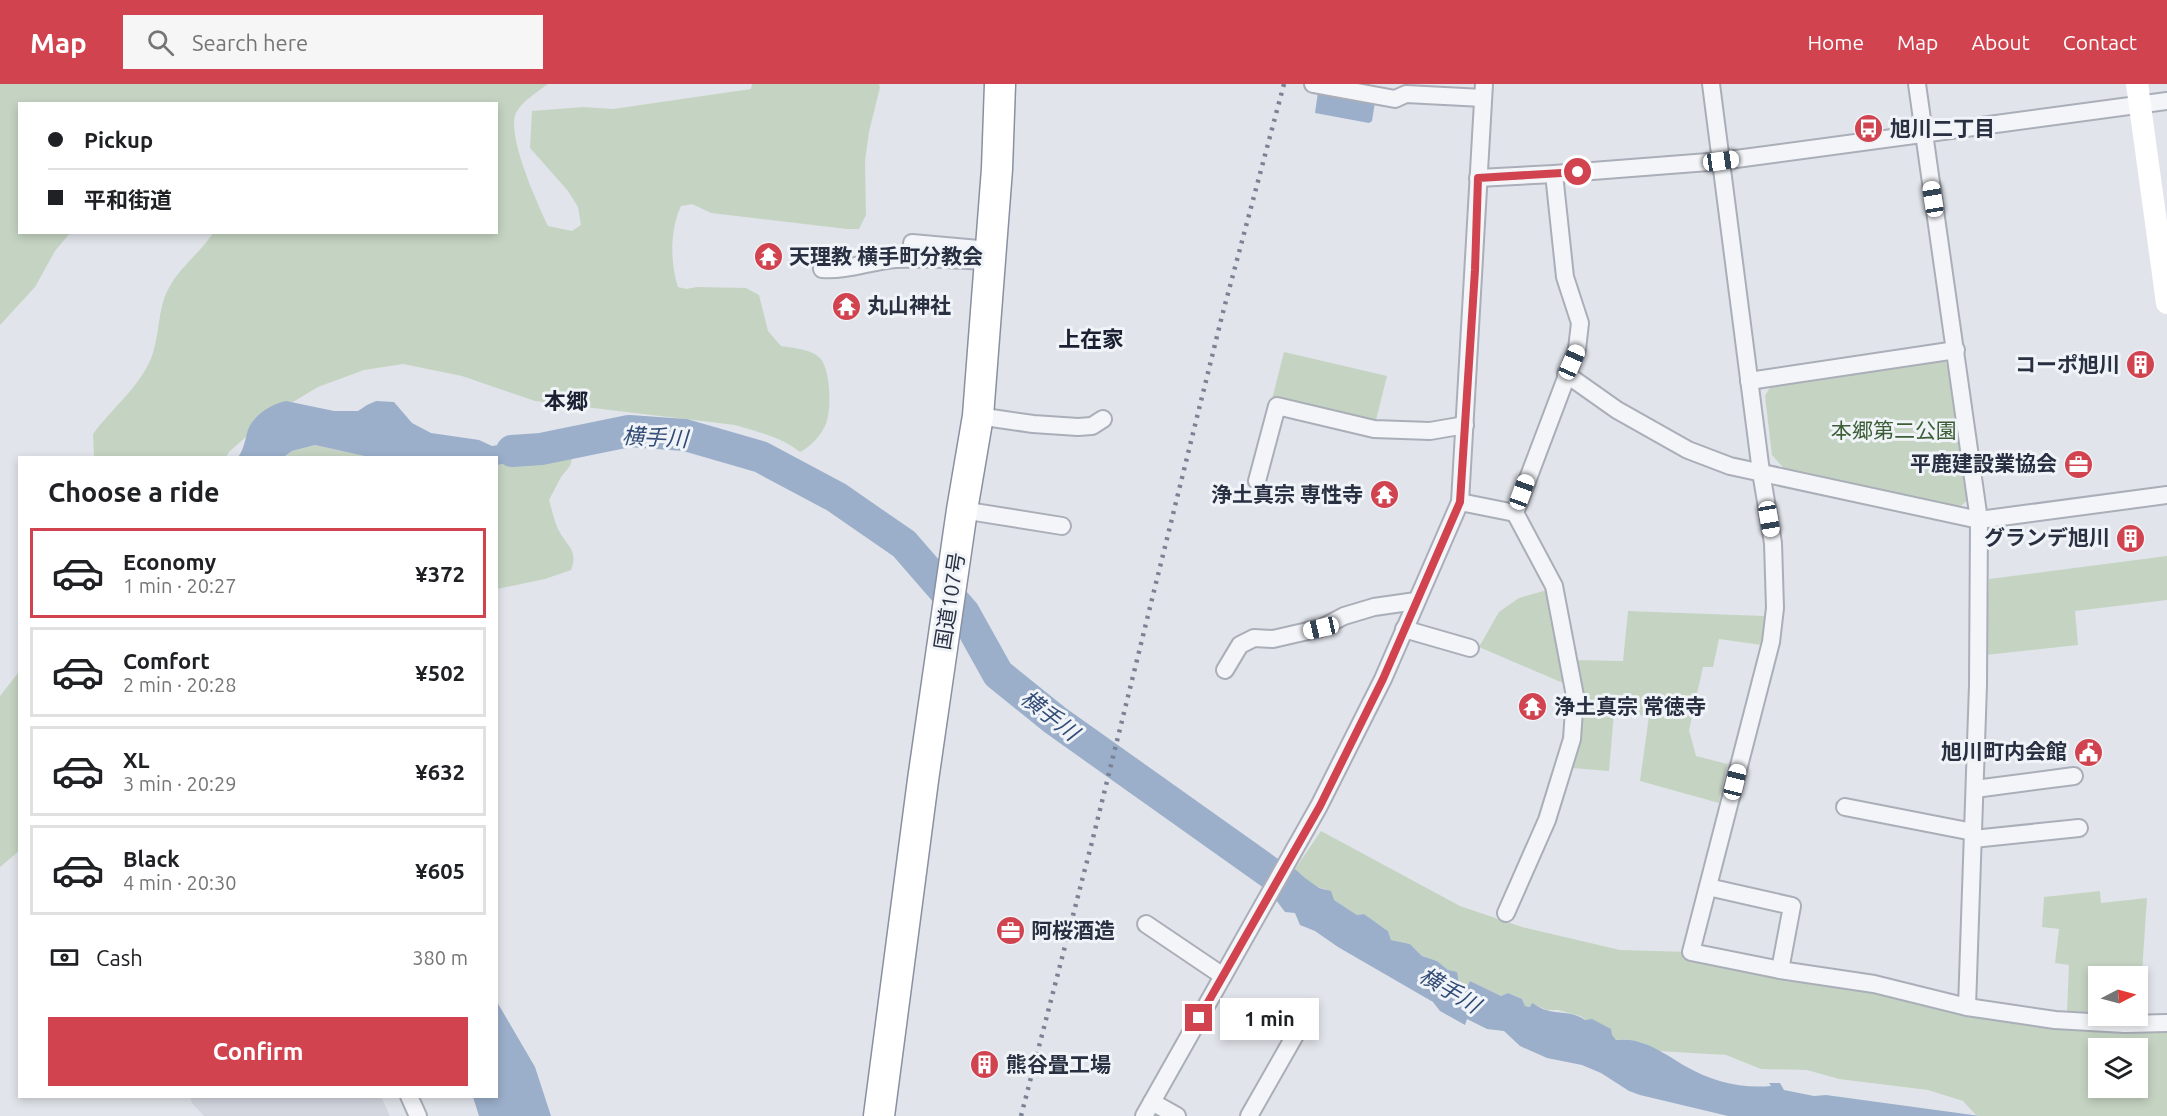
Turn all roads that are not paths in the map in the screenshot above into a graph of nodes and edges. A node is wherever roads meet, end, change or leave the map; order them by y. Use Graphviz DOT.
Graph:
graph roads {
  1 [pos="1000,84"];
  2 [pos="1313,84"];
  3 [pos="1711,84"];
  4 [pos="1917,84"];
  5 [pos="1484,91"];
  6 [pos="2138,94"];
  7 [pos="2167,100"];
  8 [pos="1924,134"];
  9 [pos="1721,161"];
  10 [pos="1554,174"];
  11 [pos="1478,178"];
  12 [pos="912,243"];
  13 [pos="990,255"];
  14 [pos="822,269"];
  15 [pos="2167,303"];
  16 [pos="1956,350"];
  17 [pos="1566,374"];
  18 [pos="1749,381"];
  19 [pos="978,416"];
  20 [pos="1103,419"];
  21 [pos="1465,425"];
  22 [pos="1761,472"];
  23 [pos="1257,480"];
  24 [pos="2167,495"];
  25 [pos="1460,502"];
  26 [pos="962,510"];
  27 [pos="1515,513"];
  28 [pos="1979,520"];
  29 [pos="1062,526"];
  30 [pos="1416,602"];
  31 [pos="1404,629"];
  32 [pos="1470,648"];
  33 [pos="1225,670"];
  34 [pos="2074,776"];
  35 [pos="1975,789"];
  36 [pos="1845,807"];
  37 [pos="2079,828"];
  38 [pos="1973,835"];
  39 [pos="1708,887"];
  40 [pos="1506,913"];
  41 [pos="1146,924"];
  42 [pos="1780,970"];
  43 [pos="1222,976"];
  44 [pos="1967,1007"];
  45 [pos="2167,1023"];
  46 [pos="1298,1030"];
  47 [pos="410,1098"];
  48 [pos="1148,1109"];
  49 [pos="418,1116"];
  50 [pos="879,1116"];
  51 [pos="1177,1116"];
  52 [pos="1249,1116"];
  1 -- 13 [label="highway, 国道107号"];
  2 -- 5 [label="street"];
  3 -- 9 [label="street"];
  4 -- 8 [label="street"];
  5 -- 11 [label="street"];
  6 -- 7 [label="street"];
  6 -- 8 [label="street"];
  6 -- 15 [label="street"];
  8 -- 9 [label="street"];
  8 -- 16 [label="street"];
  9 -- 10 [label="street"];
  9 -- 18 [label="street"];
  10 -- 11 [label="street"];
  10 -- 17 [label="street"];
  11 -- 21 [label="street"];
  12 -- 13 [label="street"];
  13 -- 14 [label="street"];
  13 -- 19 [label="highway, 国道107号"];
  16 -- 18 [label="street"];
  16 -- 28 [label="street"];
  17 -- 22 [label="street"];
  17 -- 27 [label="street"];
  18 -- 22 [label="street"];
  19 -- 20 [label="street"];
  19 -- 26 [label="highway, 国道107号"];
  21 -- 23 [label="street"];
  21 -- 25 [label="street"];
  22 -- 28 [label="street"];
  22 -- 39 [label="street"];
  24 -- 28 [label="street"];
  25 -- 27 [label="street"];
  25 -- 30 [label="street"];
  26 -- 29 [label="street"];
  26 -- 50 [label="highway, 国道107号"];
  27 -- 40 [label="street"];
  28 -- 35 [label="street"];
  30 -- 31 [label="street"];
  30 -- 33 [label="street"];
  31 -- 32 [label="street"];
  31 -- 43 [label="street"];
  34 -- 35 [label="street"];
  35 -- 38 [label="street"];
  36 -- 38 [label="street"];
  37 -- 38 [label="street"];
  38 -- 44 [label="street"];
  39 -- 42 [label="street"];
  39 -- 42 [label="street"];
  41 -- 43 [label="street"];
  42 -- 44 [label="street"];
  43 -- 48 [label="street"];
  44 -- 45 [label="street"];
  46 -- 52 [label="street"];
  47 -- 49 [label="street"];
  48 -- 51 [label="street"];
}
